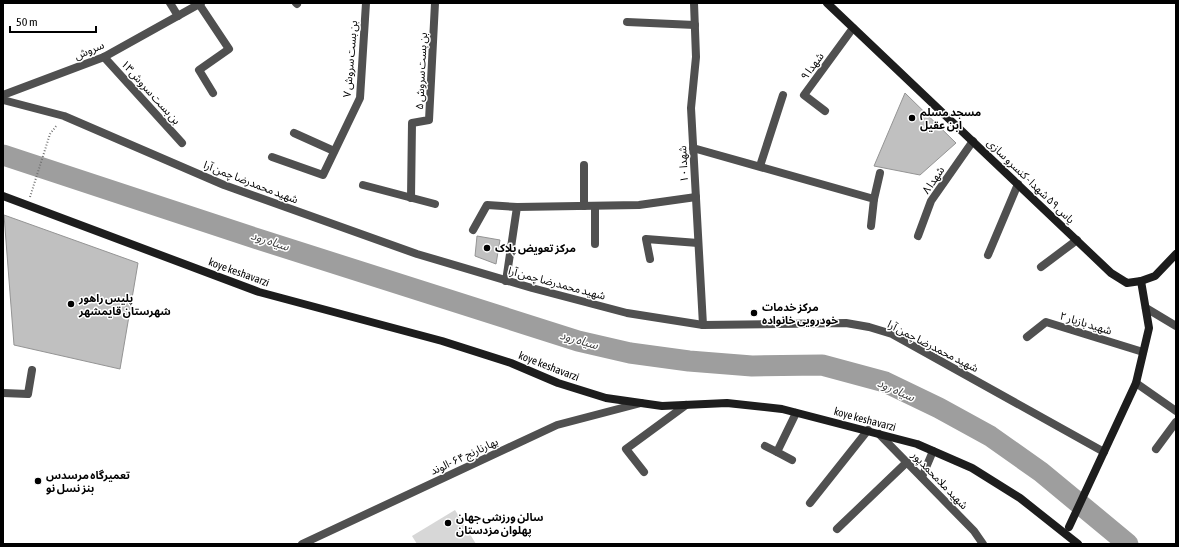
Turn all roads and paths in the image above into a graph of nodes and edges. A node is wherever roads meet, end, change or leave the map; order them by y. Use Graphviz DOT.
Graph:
graph roads {
  1 [pos="170,3"];
  2 [pos="366,3"];
  3 [pos="435,3"];
  4 [pos="694,3"];
  5 [pos="827,3"];
  6 [pos="200,4"];
  7 [pos="178,16"];
  8 [pos="627,22"];
  9 [pos="695,25"];
  10 [pos="853,28"];
  11 [pos="104,57"];
  12 [pos="213,93"];
  13 [pos="3,95"];
  14 [pos="783,96"];
  15 [pos="3,100"];
  16 [pos="825,111"];
  17 [pos="294,132"];
  18 [pos="50,134"];
  19 [pos="973,141"];
  20 [pos="182,143"];
  21 [pos="693,148"];
  22 [pos="334,152"];
  23 [pos="272,157"];
  24 [pos="584,165"];
  25 [pos="760,166"];
  26 [pos="880,174"];
  27 [pos="1018,184"];
  28 [pos="363,185"];
  29 [pos="32,193"];
  30 [pos="3,196"];
  31 [pos="696,197"];
  32 [pos="411,198"];
  33 [pos="874,199"];
  34 [pos="435,204"];
  35 [pos="584,206"];
  36 [pos="595,206"];
  37 [pos="517,207"];
  38 [pos="871,226"];
  39 [pos="473,230"];
  40 [pos="918,236"];
  41 [pos="1077,240"];
  42 [pos="698,243"];
  43 [pos="595,244"];
  44 [pos="1176,254"];
  45 [pos="988,255"];
  46 [pos="650,259"];
  47 [pos="1041,267"];
  48 [pos="506,281"];
  49 [pos="1142,281"];
  50 [pos="1146,308"];
  51 [pos="703,325"];
  52 [pos="1176,326"];
  53 [pos="1027,337"];
  54 [pos="1144,352"];
  55 [pos="32,370"];
  56 [pos="1136,383"];
  57 [pos="3,393"];
  58 [pos="641,403"];
  59 [pos="686,405"];
  60 [pos="1176,411"];
  61 [pos="796,413"];
  62 [pos="1176,422"];
  63 [pos="868,430"];
  64 [pos="879,434"];
  65 [pos="765,446"];
  66 [pos="1156,450"];
  67 [pos="933,451"];
  68 [pos="777,452"];
  69 [pos="1104,452"];
  70 [pos="792,460"];
  71 [pos="907,462"];
  72 [pos="644,472"];
  73 [pos="922,477"];
  74 [pos="810,503"];
  75 [pos="837,529"];
  76 [pos="1067,530"];
  77 [pos="302,544"];
  78 [pos="983,544"];
  79 [pos="1078,544"];
  1 -- 7 [label="street"];
  2 -- 22 [label="street, بن بست سروش ۷"];
  3 -- 32 [label="street, بن بست سروش ۵"];
  4 -- 9 [label="street, شهدا ۱۰"];
  5 -- 10 [label="street, یاس ۵۹ شهدا - کنسرو سازی"];
  6 -- 7 [label="street, سروش"];
  6 -- 12 [label="street"];
  7 -- 11 [label="street, سروش"];
  8 -- 9 [label="street"];
  9 -- 21 [label="street, شهدا ۱۰"];
  10 -- 16 [label="street, شهدا ۹"];
  10 -- 19 [label="street, یاس ۵۹ شهدا - کنسرو سازی"];
  11 -- 13 [label="street, سروش"];
  11 -- 20 [label="street, بن بست سروش۱۳"];
  14 -- 25 [label="street"];
  15 -- 48 [label="street, شهید محمدرضا چمن آرا"];
  17 -- 22 [label="street"];
  18 -- 29 [label="path"];
  19 -- 27 [label="street, یاس ۵۹ شهدا - کنسرو سازی"];
  19 -- 40 [label="street, شهدا ۸"];
  21 -- 25 [label="street"];
  21 -- 31 [label="street, شهدا ۱۰"];
  22 -- 23 [label="street, بن بست سروش ۷"];
  24 -- 35 [label="street"];
  25 -- 33 [label="street"];
  26 -- 33 [label="street"];
  27 -- 41 [label="street, یاس ۵۹ شهدا - کنسرو سازی"];
  27 -- 45 [label="street"];
  28 -- 32 [label="street"];
  30 -- 58 [label="street, koye keshavarzi"];
  31 -- 36 [label="street"];
  31 -- 42 [label="street, شهدا ۱۰"];
  32 -- 34 [label="street"];
  33 -- 38 [label="street"];
  35 -- 36 [label="street"];
  35 -- 37 [label="street"];
  36 -- 43 [label="street"];
  37 -- 39 [label="street"];
  37 -- 48 [label="street"];
  41 -- 47 [label="street"];
  41 -- 49 [label="street, یاس ۵۹ شهدا - کنسرو سازی"];
  42 -- 46 [label="street"];
  42 -- 51 [label="street, شهدا ۱۰"];
  44 -- 49 [label="street"];
  48 -- 51 [label="street, شهید محمدرضا چمن آرا"];
  49 -- 50 [label="street"];
  50 -- 52 [label="street"];
  50 -- 54 [label="street"];
  51 -- 69 [label="street, شهید محمدرضا چمن آرا"];
  53 -- 54 [label="street, شهید بازیار ۲"];
  54 -- 56 [label="street"];
  55 -- 57 [label="street"];
  56 -- 60 [label="street"];
  56 -- 69 [label="street"];
  58 -- 59 [label="street, koye keshavarzi"];
  58 -- 77 [label="street, بهارنارنج ۶۴ -الوند"];
  59 -- 61 [label="street, koye keshavarzi"];
  59 -- 72 [label="street"];
  61 -- 63 [label="street, koye keshavarzi"];
  61 -- 68 [label="street"];
  62 -- 66 [label="street"];
  63 -- 64 [label="street, koye keshavarzi"];
  63 -- 74 [label="street"];
  64 -- 67 [label="street, koye keshavarzi"];
  64 -- 71 [label="street, شهید ملامحمدپور"];
  65 -- 68 [label="street"];
  67 -- 73 [label="street"];
  67 -- 76 [label="street, koye keshavarzi"];
  68 -- 70 [label="street"];
  69 -- 76 [label="street"];
  71 -- 73 [label="street, شهید ملامحمدپور"];
  71 -- 75 [label="street"];
  73 -- 78 [label="street, شهید ملامحمدپور"];
  76 -- 79 [label="street, koye keshavarzi"];
}
